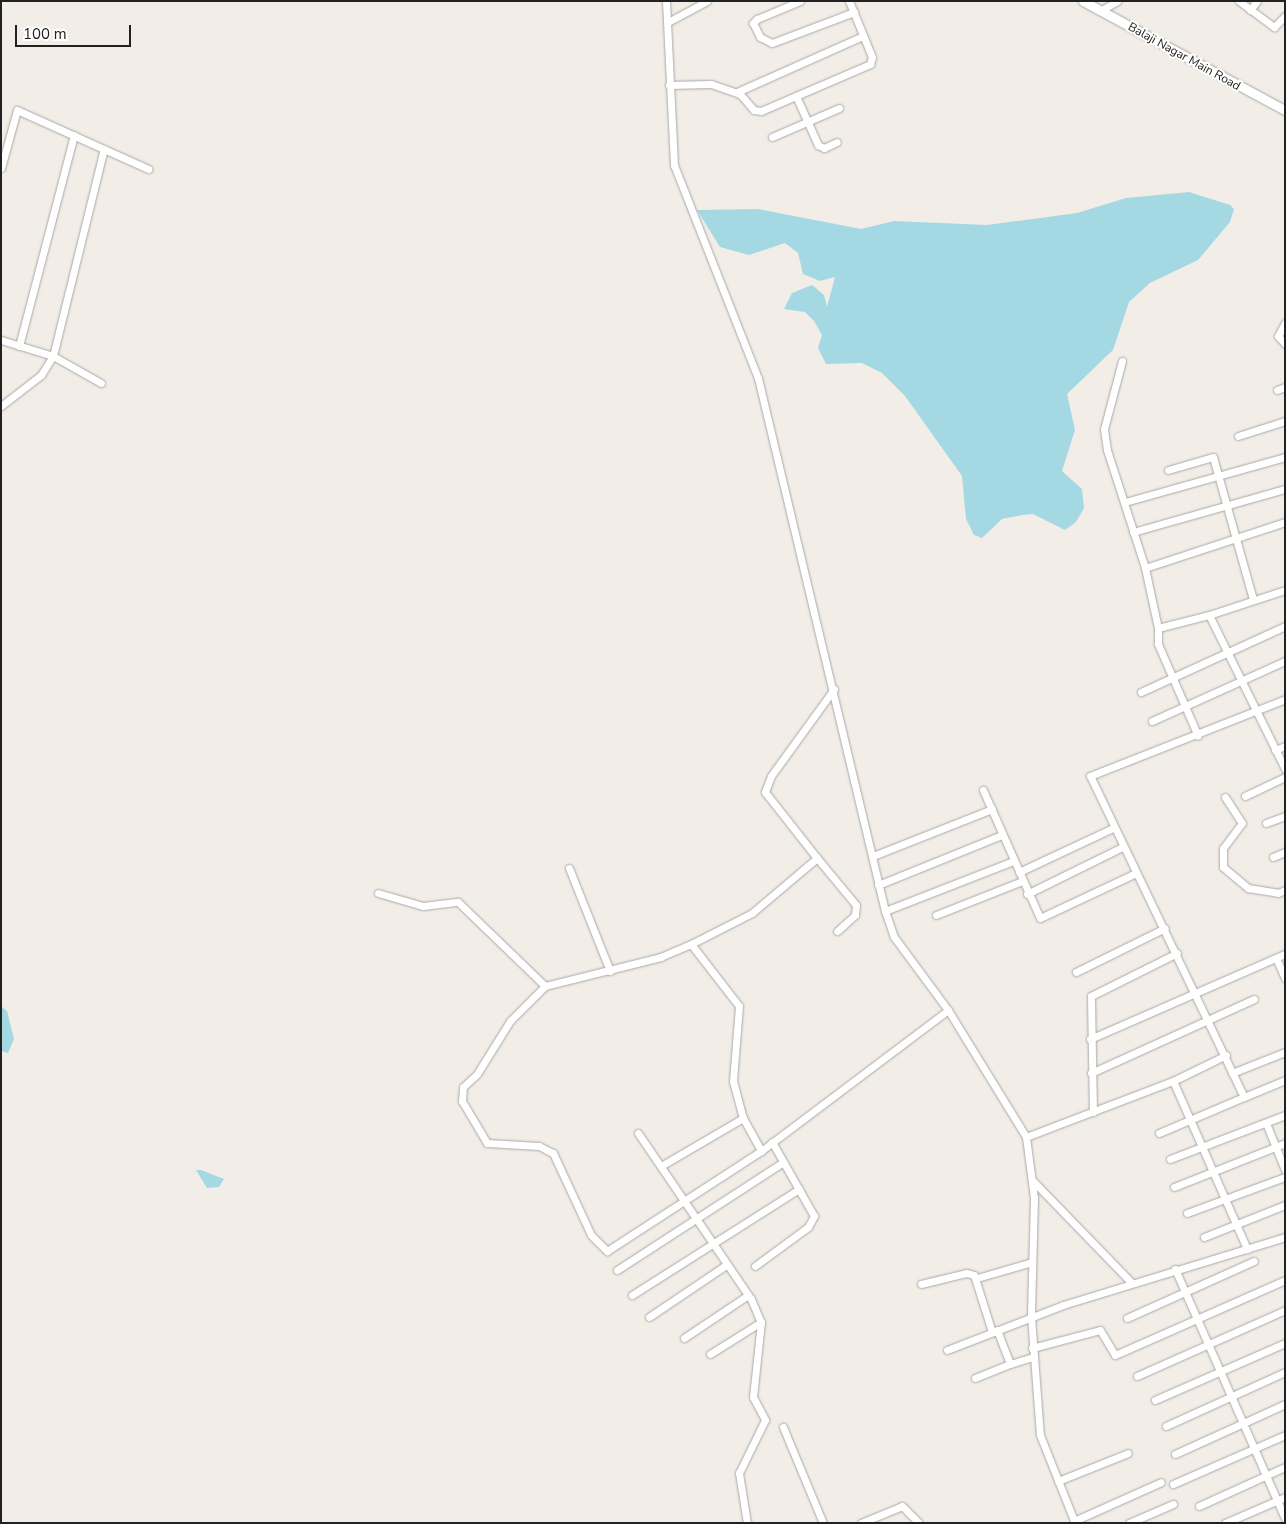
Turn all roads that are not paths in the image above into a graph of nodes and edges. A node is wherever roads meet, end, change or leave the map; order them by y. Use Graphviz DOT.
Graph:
graph roads {
  1 [pos="666,1"];
  2 [pos="707,1"];
  3 [pos="800,1"];
  4 [pos="849,1"];
  5 [pos="1083,1"];
  6 [pos="1117,1"];
  7 [pos="1239,1"];
  8 [pos="1257,1"];
  9 [pos="1250,10"];
  10 [pos="1100,11"];
  11 [pos="854,12"];
  12 [pos="1285,16"];
  13 [pos="668,22"];
  14 [pos="863,36"];
  15 [pos="669,84"];
  16 [pos="736,92"];
  17 [pos="796,96"];
  18 [pos="839,108"];
  19 [pos="1285,110"];
  20 [pos="808,122"];
  21 [pos="74,135"];
  22 [pos="772,137"];
  23 [pos="837,142"];
  24 [pos="104,149"];
  25 [pos="1,168"];
  26 [pos="148,169"];
  27 [pos="1285,323"];
  28 [pos="1,340"];
  29 [pos="1285,344"];
  30 [pos="19,346"];
  31 [pos="53,356"];
  32 [pos="1122,360"];
  33 [pos="102,383"];
  34 [pos="1285,387"];
  35 [pos="1277,390"];
  36 [pos="1,406"];
  37 [pos="1285,422"];
  38 [pos="1238,436"];
  39 [pos="1285,457"];
  40 [pos="1168,470"];
  41 [pos="1218,478"];
  42 [pos="1285,489"];
  43 [pos="1125,502"];
  44 [pos="1226,508"];
  45 [pos="1285,522"];
  46 [pos="1133,532"];
  47 [pos="1234,538"];
  48 [pos="1144,568"];
  49 [pos="1285,590"];
  50 [pos="1253,599"];
  51 [pos="1208,614"];
  52 [pos="1285,626"];
  53 [pos="1158,628"];
  54 [pos="1227,653"];
  55 [pos="1285,661"];
  56 [pos="1172,678"];
  57 [pos="1240,681"];
  58 [pos="834,689"];
  59 [pos="1141,692"];
  60 [pos="1285,700"];
  61 [pos="1185,705"];
  62 [pos="1256,712"];
  63 [pos="1152,721"];
  64 [pos="1198,736"];
  65 [pos="1285,746"];
  66 [pos="1275,750"];
  67 [pos="1285,769"];
  68 [pos="1285,778"];
  69 [pos="983,790"];
  70 [pos="1245,796"];
  71 [pos="1226,797"];
  72 [pos="992,809"];
  73 [pos="1285,816"];
  74 [pos="1266,823"];
  75 [pos="1113,828"];
  76 [pos="1002,835"];
  77 [pos="1122,847"];
  78 [pos="1285,852"];
  79 [pos="873,856"];
  80 [pos="1273,856"];
  81 [pos="817,858"];
  82 [pos="1013,861"];
  83 [pos="569,868"];
  84 [pos="1019,872"];
  85 [pos="1136,873"];
  86 [pos="1022,881"];
  87 [pos="878,885"];
  88 [pos="1285,890"];
  89 [pos="378,893"];
  90 [pos="1027,894"];
  91 [pos="885,911"];
  92 [pos="936,915"];
  93 [pos="1165,928"];
  94 [pos="837,931"];
  95 [pos="691,944"];
  96 [pos="1177,953"];
  97 [pos="1285,954"];
  98 [pos="1276,958"];
  99 [pos="610,971"];
  100 [pos="1076,972"];
  101 [pos="1285,978"];
  102 [pos="545,986"];
  103 [pos="1196,993"];
  104 [pos="1254,999"];
  105 [pos="948,1010"];
  106 [pos="1210,1022"];
  107 [pos="1090,1039"];
  108 [pos="1285,1052"];
  109 [pos="1226,1055"];
  110 [pos="1232,1072"];
  111 [pos="1091,1073"];
  112 [pos="1285,1080"];
  113 [pos="1173,1081"];
  114 [pos="1244,1096"];
  115 [pos="1093,1112"];
  116 [pos="1285,1115"];
  117 [pos="743,1118"];
  118 [pos="1192,1118"];
  119 [pos="1266,1123"];
  120 [pos="638,1133"];
  121 [pos="1159,1133"];
  122 [pos="1026,1137"];
  123 [pos="772,1142"];
  124 [pos="1285,1143"];
  125 [pos="1205,1147"];
  126 [pos="1275,1148"];
  127 [pos="761,1151"];
  128 [pos="1170,1159"];
  129 [pos="782,1162"];
  130 [pos="661,1166"];
  131 [pos="1285,1170"];
  132 [pos="1214,1172"];
  133 [pos="1285,1177"];
  134 [pos="1032,1181"];
  135 [pos="1174,1187"];
  136 [pos="799,1189"];
  137 [pos="1224,1199"];
  138 [pos="684,1200"];
  139 [pos="1285,1205"];
  140 [pos="1187,1213"];
  141 [pos="694,1219"];
  142 [pos="1235,1224"];
  143 [pos="1204,1236"];
  144 [pos="1285,1237"];
  145 [pos="710,1242"];
  146 [pos="1247,1249"];
  147 [pos="1254,1261"];
  148 [pos="1032,1262"];
  149 [pos="726,1264"];
  150 [pos="755,1266"];
  151 [pos="1175,1269"];
  152 [pos="617,1270"];
  153 [pos="977,1278"];
  154 [pos="1285,1280"];
  155 [pos="1132,1283"];
  156 [pos="921,1284"];
  157 [pos="1185,1293"];
  158 [pos="632,1294"];
  159 [pos="748,1295"];
  160 [pos="1285,1310"];
  161 [pos="1031,1316"];
  162 [pos="648,1317"];
  163 [pos="1127,1318"];
  164 [pos="1196,1320"];
  165 [pos="761,1322"];
  166 [pos="994,1331"];
  167 [pos="684,1338"];
  168 [pos="1285,1343"];
  169 [pos="1207,1344"];
  170 [pos="1032,1348"];
  171 [pos="947,1350"];
  172 [pos="710,1354"];
  173 [pos="1033,1358"];
  174 [pos="1010,1364"];
  175 [pos="1285,1372"];
  176 [pos="1220,1373"];
  177 [pos="1137,1376"];
  178 [pos="975,1378"];
  179 [pos="1230,1397"];
  180 [pos="1155,1400"];
  181 [pos="1285,1404"];
  182 [pos="1241,1424"];
  183 [pos="1166,1426"];
  184 [pos="783,1427"];
  185 [pos="1285,1435"];
  186 [pos="1253,1450"];
  187 [pos="1128,1453"];
  188 [pos="1175,1454"];
  189 [pos="1285,1467"];
  190 [pos="1264,1476"];
  191 [pos="1058,1481"];
  192 [pos="1161,1482"];
  193 [pos="1173,1484"];
  194 [pos="1285,1497"];
  195 [pos="1276,1500"];
  196 [pos="1173,1504"];
  197 [pos="1199,1506"];
  198 [pos="1285,1518"];
  199 [pos="1075,1522"];
  200 [pos="747,1523"];
  201 [pos="823,1523"];
  202 [pos="862,1523"];
  203 [pos="919,1523"];
  204 [pos="1129,1523"];
  205 [pos="1225,1523"];
  1 -- 13 [label="street"];
  2 -- 13 [label="street"];
  3 -- 11 [label="street"];
  4 -- 11 [label="street"];
  5 -- 10 [label="street, Balaji Nagar Main Road"];
  6 -- 10 [label="street"];
  7 -- 9 [label="street"];
  8 -- 9 [label="street"];
  9 -- 12 [label="street"];
  10 -- 19 [label="street, Balaji Nagar Main Road"];
  11 -- 14 [label="street"];
  13 -- 15 [label="street"];
  14 -- 16 [label="street"];
  14 -- 17 [label="street"];
  15 -- 16 [label="street"];
  15 -- 58 [label="street"];
  16 -- 17 [label="street"];
  17 -- 20 [label="street"];
  18 -- 20 [label="street"];
  20 -- 22 [label="street"];
  20 -- 23 [label="street"];
  21 -- 24 [label="street"];
  21 -- 25 [label="street"];
  21 -- 30 [label="street"];
  24 -- 26 [label="street"];
  24 -- 31 [label="street"];
  27 -- 29 [label="street"];
  28 -- 30 [label="street"];
  30 -- 31 [label="street"];
  31 -- 33 [label="street"];
  31 -- 36 [label="street"];
  32 -- 43 [label="street"];
  34 -- 35 [label="street"];
  37 -- 38 [label="street"];
  39 -- 41 [label="street"];
  40 -- 41 [label="street"];
  41 -- 43 [label="street"];
  41 -- 44 [label="street"];
  42 -- 44 [label="street"];
  43 -- 46 [label="street"];
  44 -- 46 [label="street"];
  44 -- 47 [label="street"];
  45 -- 47 [label="street"];
  46 -- 48 [label="street"];
  47 -- 48 [label="street"];
  47 -- 50 [label="street"];
  48 -- 53 [label="street"];
  49 -- 50 [label="street"];
  50 -- 51 [label="street"];
  51 -- 53 [label="street"];
  51 -- 54 [label="street"];
  52 -- 54 [label="street"];
  53 -- 56 [label="street"];
  54 -- 56 [label="street"];
  54 -- 57 [label="street"];
  55 -- 57 [label="street"];
  56 -- 59 [label="street"];
  56 -- 61 [label="street"];
  57 -- 61 [label="street"];
  57 -- 62 [label="street"];
  58 -- 79 [label="street"];
  58 -- 81 [label="street"];
  60 -- 62 [label="street"];
  61 -- 63 [label="street"];
  61 -- 64 [label="street"];
  62 -- 64 [label="street"];
  62 -- 66 [label="street"];
  64 -- 75 [label="street"];
  65 -- 66 [label="street"];
  66 -- 67 [label="street"];
  68 -- 70 [label="street"];
  69 -- 72 [label="street"];
  71 -- 88 [label="street"];
  72 -- 76 [label="street"];
  72 -- 79 [label="street"];
  73 -- 74 [label="street"];
  75 -- 77 [label="street"];
  75 -- 84 [label="street"];
  76 -- 82 [label="street"];
  76 -- 87 [label="street"];
  77 -- 85 [label="street"];
  77 -- 90 [label="street"];
  78 -- 80 [label="street"];
  79 -- 87 [label="street"];
  81 -- 94 [label="street"];
  81 -- 95 [label="street"];
  82 -- 84 [label="street"];
  82 -- 91 [label="street"];
  83 -- 99 [label="street"];
  84 -- 86 [label="street"];
  85 -- 90 [label="street"];
  85 -- 93 [label="street"];
  86 -- 90 [label="street"];
  86 -- 92 [label="street"];
  87 -- 91 [label="street"];
  89 -- 102 [label="street"];
  91 -- 105 [label="street"];
  93 -- 96 [label="street"];
  93 -- 100 [label="street"];
  95 -- 99 [label="street"];
  95 -- 117 [label="street"];
  96 -- 103 [label="street"];
  96 -- 107 [label="street"];
  97 -- 98 [label="street"];
  98 -- 101 [label="street"];
  98 -- 103 [label="street"];
  99 -- 102 [label="street"];
  102 -- 138 [label="street"];
  103 -- 106 [label="street"];
  103 -- 107 [label="street"];
  104 -- 106 [label="street"];
  105 -- 122 [label="street"];
  105 -- 123 [label="street"];
  106 -- 109 [label="street"];
  106 -- 111 [label="street"];
  107 -- 111 [label="street"];
  108 -- 110 [label="street"];
  109 -- 110 [label="street"];
  109 -- 113 [label="street"];
  110 -- 114 [label="street"];
  111 -- 115 [label="street"];
  112 -- 114 [label="street"];
  113 -- 115 [label="street"];
  113 -- 118 [label="street"];
  114 -- 118 [label="street"];
  115 -- 122 [label="street"];
  116 -- 119 [label="street"];
  117 -- 127 [label="street"];
  117 -- 130 [label="street"];
  118 -- 121 [label="street"];
  118 -- 125 [label="street"];
  119 -- 125 [label="street"];
  119 -- 126 [label="street"];
  120 -- 130 [label="street"];
  122 -- 134 [label="street"];
  123 -- 127 [label="street"];
  123 -- 129 [label="street"];
  124 -- 126 [label="street"];
  125 -- 128 [label="street"];
  125 -- 132 [label="street"];
  126 -- 131 [label="street"];
  126 -- 132 [label="street"];
  127 -- 138 [label="street"];
  129 -- 136 [label="street"];
  129 -- 141 [label="street"];
  130 -- 138 [label="street"];
  132 -- 135 [label="street"];
  132 -- 137 [label="street"];
  133 -- 137 [label="street"];
  134 -- 148 [label="street"];
  134 -- 155 [label="street"];
  136 -- 145 [label="street"];
  136 -- 150 [label="street"];
  137 -- 140 [label="street"];
  137 -- 142 [label="street"];
  138 -- 141 [label="street"];
  139 -- 142 [label="street"];
  141 -- 145 [label="street"];
  141 -- 152 [label="street"];
  142 -- 143 [label="street"];
  142 -- 146 [label="street"];
  144 -- 146 [label="street"];
  145 -- 149 [label="street"];
  145 -- 158 [label="street"];
  146 -- 151 [label="street"];
  147 -- 157 [label="street"];
  148 -- 153 [label="street"];
  148 -- 161 [label="street"];
  149 -- 159 [label="street"];
  149 -- 162 [label="street"];
  151 -- 155 [label="street"];
  151 -- 157 [label="street"];
  153 -- 156 [label="street"];
  153 -- 166 [label="street"];
  154 -- 164 [label="street"];
  155 -- 161 [label="street"];
  157 -- 163 [label="street"];
  157 -- 164 [label="street"];
  159 -- 165 [label="street"];
  159 -- 167 [label="street"];
  160 -- 169 [label="street"];
  161 -- 166 [label="street"];
  161 -- 170 [label="street"];
  164 -- 169 [label="street"];
  164 -- 170 [label="street"];
  165 -- 172 [label="street"];
  165 -- 200 [label="street"];
  166 -- 171 [label="street"];
  166 -- 174 [label="street"];
  168 -- 176 [label="street"];
  169 -- 176 [label="street"];
  169 -- 177 [label="street"];
  170 -- 173 [label="street"];
  173 -- 174 [label="street"];
  173 -- 191 [label="street"];
  174 -- 178 [label="street"];
  175 -- 179 [label="street"];
  176 -- 179 [label="street"];
  176 -- 180 [label="street"];
  179 -- 182 [label="street"];
  179 -- 183 [label="street"];
  181 -- 182 [label="street"];
  182 -- 186 [label="street"];
  182 -- 188 [label="street"];
  184 -- 201 [label="street"];
  185 -- 186 [label="street"];
  186 -- 190 [label="street"];
  186 -- 193 [label="street"];
  187 -- 191 [label="street"];
  189 -- 190 [label="street"];
  190 -- 195 [label="street"];
  190 -- 197 [label="street"];
  191 -- 199 [label="street"];
  192 -- 199 [label="street"];
  194 -- 195 [label="street"];
  195 -- 198 [label="street"];
  195 -- 205 [label="street"];
  196 -- 204 [label="street"];
  202 -- 203 [label="street"];
}
